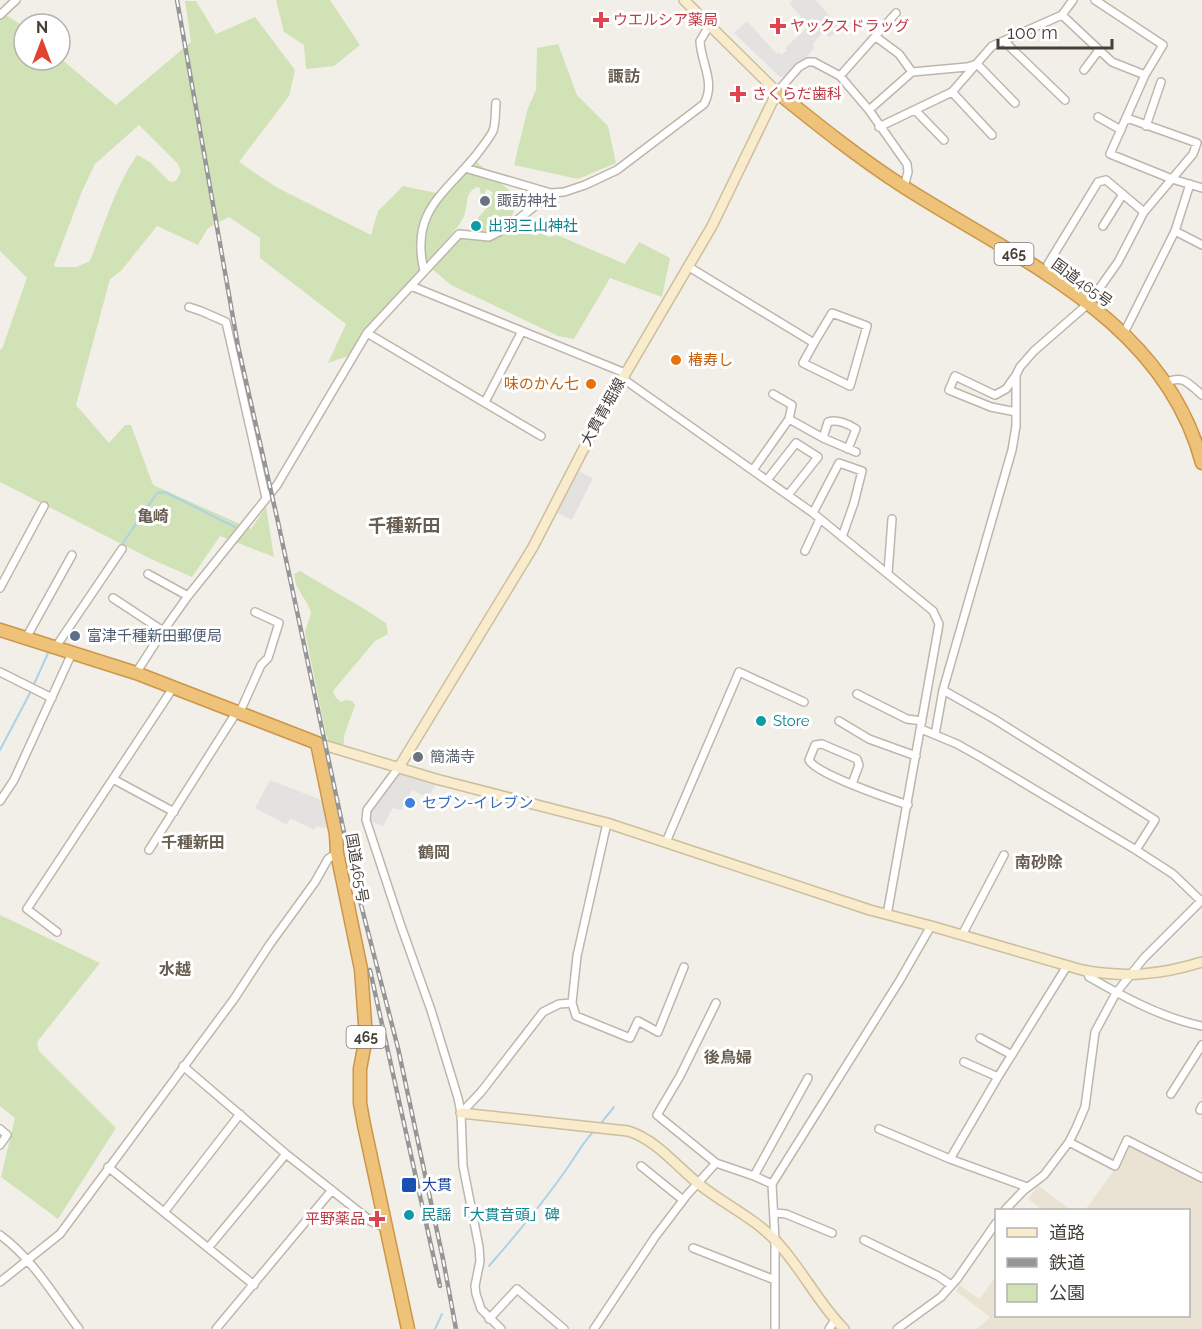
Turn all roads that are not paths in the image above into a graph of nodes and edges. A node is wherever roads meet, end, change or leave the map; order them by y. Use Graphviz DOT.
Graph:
graph roads {
  1 [pos="16,0"];
  2 [pos="684,0"];
  3 [pos="1073,0"];
  4 [pos="1095,0"];
  5 [pos="896,14"];
  6 [pos="0,15"];
  7 [pos="1062,15"];
  8 [pos="709,26"];
  9 [pos="876,37"];
  10 [pos="1004,41"];
  11 [pos="1099,50"];
  12 [pos="977,64"];
  13 [pos="1084,70"];
  14 [pos="912,72"];
  15 [pos="1145,75"];
  16 [pos="840,76"];
  17 [pos="1161,82"];
  18 [pos="777,92"];
  19 [pos="952,92"];
  20 [pos="1065,100"];
  21 [pos="496,103"];
  22 [pos="1015,103"];
  23 [pos="868,110"];
  24 [pos="915,110"];
  25 [pos="1098,117"];
  26 [pos="1127,118"];
  27 [pos="879,126"];
  28 [pos="1146,126"];
  29 [pos="1121,130"];
  30 [pos="992,135"];
  31 [pos="944,140"];
  32 [pos="465,168"];
  33 [pos="1172,179"];
  34 [pos="1190,184"];
  35 [pos="904,187"];
  36 [pos="1202,188"];
  37 [pos="551,193"];
  38 [pos="1123,194"];
  39 [pos="1144,212"];
  40 [pos="1103,226"];
  41 [pos="1175,231"];
  42 [pos="1202,245"];
  43 [pos="1048,264"];
  44 [pos="689,267"];
  45 [pos="424,271"];
  46 [pos="411,286"];
  47 [pos="1089,303"];
  48 [pos="189,307"];
  49 [pos="522,331"];
  50 [pos="367,333"];
  51 [pos="1124,333"];
  52 [pos="814,343"];
  53 [pos="623,375"];
  54 [pos="1016,375"];
  55 [pos="1165,383"];
  56 [pos="773,394"];
  57 [pos="1202,395"];
  58 [pos="485,402"];
  59 [pos="1017,412"];
  60 [pos="789,419"];
  61 [pos="541,436"];
  62 [pos="823,438"];
  63 [pos="1199,442"];
  64 [pos="848,449"];
  65 [pos="856,452"];
  66 [pos="1202,463"];
  67 [pos="753,470"];
  68 [pos="768,480"];
  69 [pos="788,495"];
  70 [pos="266,498"];
  71 [pos="44,506"];
  72 [pos="813,513"];
  73 [pos="820,519"];
  74 [pos="892,519"];
  75 [pos="842,537"];
  76 [pos="122,549"];
  77 [pos="805,551"];
  78 [pos="72,555"];
  79 [pos="888,573"];
  80 [pos="148,574"];
  81 [pos="0,588"];
  82 [pos="188,596"];
  83 [pos="113,598"];
  84 [pos="255,612"];
  85 [pos="0,630"];
  86 [pos="162,631"];
  87 [pos="26,638"];
  88 [pos="55,648"];
  89 [pos="72,653"];
  90 [pos="0,672"];
  91 [pos="136,673"];
  92 [pos="173,688"];
  93 [pos="943,690"];
  94 [pos="857,694"];
  95 [pos="52,698"];
  96 [pos="804,702"];
  97 [pos="238,714"];
  98 [pos="839,721"];
  99 [pos="922,725"];
  100 [pos="935,735"];
  101 [pos="317,743"];
  102 [pos="916,756"];
  103 [pos="399,767"];
  104 [pos="113,779"];
  105 [pos="852,784"];
  106 [pos="0,801"];
  107 [pos="908,805"];
  108 [pos="174,812"];
  109 [pos="607,823"];
  110 [pos="666,842"];
  111 [pos="149,850"];
  112 [pos="1136,850"];
  113 [pos="337,853"];
  114 [pos="1004,855"];
  115 [pos="1201,900"];
  116 [pos="887,915"];
  117 [pos="931,926"];
  118 [pos="57,933"];
  119 [pos="962,935"];
  120 [pos="1202,962"];
  121 [pos="1067,966"];
  122 [pos="684,967"];
  123 [pos="1087,971"];
  124 [pos="1131,974"];
  125 [pos="1116,993"];
  126 [pos="572,1003"];
  127 [pos="716,1003"];
  128 [pos="1202,1026"];
  129 [pos="980,1038"];
  130 [pos="1202,1045"];
  131 [pos="1012,1055"];
  132 [pos="964,1062"];
  133 [pos="183,1066"];
  134 [pos="998,1077"];
  135 [pos="808,1078"];
  136 [pos="1171,1094"];
  137 [pos="461,1113"];
  138 [pos="240,1114"];
  139 [pos="0,1129"];
  140 [pos="879,1129"];
  141 [pos="1069,1142"];
  142 [pos="0,1145"];
  143 [pos="286,1154"];
  144 [pos="950,1159"];
  145 [pos="716,1163"];
  146 [pos="641,1166"];
  147 [pos="108,1167"];
  148 [pos="754,1176"];
  149 [pos="1202,1178"];
  150 [pos="698,1184"];
  151 [pos="772,1185"];
  152 [pos="1027,1187"];
  153 [pos="332,1190"];
  154 [pos="683,1200"];
  155 [pos="1006,1209"];
  156 [pos="165,1211"];
  157 [pos="775,1213"];
  158 [pos="995,1224"];
  159 [pos="386,1228"];
  160 [pos="832,1233"];
  161 [pos="0,1235"];
  162 [pos="775,1240"];
  163 [pos="864,1240"];
  164 [pos="208,1248"];
  165 [pos="693,1248"];
  166 [pos="28,1261"];
  167 [pos="775,1280"];
  168 [pos="0,1282"];
  169 [pos="254,1285"];
  170 [pos="951,1285"];
  171 [pos="489,1319"];
  172 [pos="835,1320"];
  173 [pos="79,1329"];
  174 [pos="216,1329"];
  175 [pos="408,1329"];
  176 [pos="501,1329"];
  177 [pos="564,1329"];
  178 [pos="594,1329"];
  179 [pos="775,1329"];
  180 [pos="829,1329"];
  181 [pos="844,1329"];
  182 [pos="897,1329"];
  1 -- 6 [label="street"];
  2 -- 8 [label="street"];
  3 -- 7 [label="street"];
  4 -- 15 [label="street"];
  5 -- 9 [label="street"];
  7 -- 10 [label="street"];
  7 -- 11 [label="street"];
  8 -- 18 [label="street"];
  8 -- 37 [label="street"];
  9 -- 14 [label="street"];
  9 -- 16 [label="street"];
  10 -- 12 [label="street"];
  10 -- 20 [label="street"];
  11 -- 13 [label="street"];
  11 -- 15 [label="street"];
  12 -- 14 [label="street"];
  12 -- 19 [label="street"];
  12 -- 22 [label="street"];
  14 -- 23 [label="street"];
  15 -- 26 [label="street"];
  16 -- 18 [label="street"];
  16 -- 23 [label="street"];
  17 -- 28 [label="street"];
  18 -- 35 [label="highway, 国道465号 / 465"];
  18 -- 44 [label="street, 大貫青堀線"];
  19 -- 24 [label="street"];
  19 -- 30 [label="street"];
  21 -- 32 [label="street"];
  23 -- 27 [label="street"];
  24 -- 27 [label="street"];
  24 -- 31 [label="street"];
  25 -- 29 [label="street"];
  26 -- 28 [label="street"];
  26 -- 29 [label="street"];
  27 -- 35 [label="street"];
  28 -- 33 [label="street"];
  29 -- 33 [label="street"];
  32 -- 37 [label="street"];
  32 -- 45 [label="street"];
  33 -- 34 [label="street"];
  33 -- 39 [label="street"];
  34 -- 36 [label="street"];
  34 -- 41 [label="street"];
  35 -- 47 [label="highway, 国道465号 / 465"];
  37 -- 45 [label="street"];
  38 -- 39 [label="street"];
  38 -- 40 [label="street"];
  38 -- 43 [label="street"];
  39 -- 47 [label="street"];
  41 -- 42 [label="street"];
  41 -- 51 [label="street"];
  44 -- 52 [label="street"];
  44 -- 53 [label="street, 大貫青堀線"];
  45 -- 46 [label="street"];
  46 -- 49 [label="street"];
  46 -- 50 [label="street"];
  47 -- 51 [label="highway, 国道465号 / 465"];
  47 -- 54 [label="street"];
  48 -- 70 [label="street"];
  49 -- 53 [label="street"];
  49 -- 58 [label="street"];
  50 -- 58 [label="street"];
  50 -- 70 [label="street"];
  51 -- 55 [label="highway, 国道465号 / 465"];
  52 -- 52 [label="street"];
  53 -- 67 [label="street"];
  53 -- 103 [label="street, 大貫青堀線"];
  54 -- 59 [label="street"];
  54 -- 59 [label="street"];
  55 -- 57 [label="street"];
  55 -- 63 [label="highway, 国道465号 / 465"];
  56 -- 60 [label="street"];
  58 -- 61 [label="street"];
  59 -- 93 [label="street"];
  60 -- 62 [label="street"];
  60 -- 67 [label="street"];
  62 -- 64 [label="street"];
  62 -- 64 [label="street"];
  63 -- 66 [label="highway, 国道465号 / 465"];
  64 -- 65 [label="street"];
  67 -- 68 [label="street"];
  68 -- 69 [label="street"];
  68 -- 69 [label="street"];
  69 -- 72 [label="street"];
  70 -- 82 [label="street"];
  71 -- 81 [label="street"];
  72 -- 73 [label="street"];
  72 -- 75 [label="street"];
  73 -- 75 [label="street"];
  73 -- 77 [label="street"];
  74 -- 79 [label="street"];
  75 -- 79 [label="street"];
  76 -- 88 [label="street"];
  78 -- 87 [label="street"];
  79 -- 99 [label="street"];
  80 -- 82 [label="street"];
  82 -- 86 [label="street"];
  83 -- 86 [label="street"];
  84 -- 97 [label="street"];
  85 -- 87 [label="highway"];
  86 -- 91 [label="street"];
  87 -- 88 [label="highway"];
  88 -- 89 [label="highway"];
  89 -- 91 [label="highway"];
  89 -- 95 [label="street"];
  90 -- 95 [label="street"];
  91 -- 92 [label="highway"];
  92 -- 97 [label="highway"];
  92 -- 104 [label="street"];
  93 -- 100 [label="street"];
  93 -- 112 [label="street"];
  94 -- 99 [label="street"];
  95 -- 106 [label="street"];
  96 -- 110 [label="street"];
  97 -- 101 [label="highway"];
  97 -- 108 [label="street"];
  98 -- 102 [label="street"];
  99 -- 100 [label="street"];
  99 -- 102 [label="street"];
  100 -- 112 [label="street"];
  101 -- 103 [label="street"];
  101 -- 113 [label="highway, 国道465号 / 465"];
  102 -- 107 [label="street"];
  103 -- 109 [label="street"];
  103 -- 137 [label="street"];
  104 -- 108 [label="street"];
  104 -- 118 [label="street"];
  105 -- 105 [label="street"];
  105 -- 107 [label="street"];
  107 -- 116 [label="street"];
  108 -- 111 [label="street"];
  109 -- 110 [label="street"];
  109 -- 126 [label="street"];
  110 -- 116 [label="street"];
  112 -- 115 [label="street"];
  113 -- 133 [label="street"];
  113 -- 159 [label="highway, 国道465号 / 465"];
  114 -- 119 [label="street"];
  115 -- 124 [label="street"];
  116 -- 117 [label="street"];
  117 -- 119 [label="street"];
  117 -- 151 [label="street"];
  119 -- 121 [label="street"];
  120 -- 124 [label="street"];
  121 -- 123 [label="street"];
  121 -- 131 [label="street"];
  122 -- 126 [label="street"];
  123 -- 124 [label="street"];
  123 -- 125 [label="street"];
  124 -- 125 [label="street"];
  125 -- 128 [label="street"];
  125 -- 141 [label="street"];
  126 -- 137 [label="street"];
  127 -- 145 [label="street"];
  129 -- 131 [label="street"];
  130 -- 136 [label="street"];
  131 -- 134 [label="street"];
  132 -- 134 [label="street"];
  133 -- 138 [label="street"];
  133 -- 147 [label="street"];
  134 -- 144 [label="street"];
  135 -- 148 [label="street"];
  137 -- 150 [label="street"];
  137 -- 171 [label="street"];
  138 -- 143 [label="street"];
  138 -- 156 [label="street"];
  139 -- 142 [label="street"];
  140 -- 144 [label="street"];
  141 -- 149 [label="street"];
  141 -- 152 [label="street"];
  143 -- 153 [label="street"];
  143 -- 164 [label="street"];
  144 -- 152 [label="street"];
  145 -- 148 [label="street"];
  145 -- 150 [label="street"];
  146 -- 154 [label="street"];
  147 -- 156 [label="street"];
  147 -- 166 [label="street"];
  148 -- 151 [label="street"];
  150 -- 154 [label="street"];
  150 -- 162 [label="street"];
  151 -- 157 [label="street"];
  152 -- 155 [label="street"];
  153 -- 159 [label="street"];
  153 -- 169 [label="street"];
  154 -- 178 [label="street"];
  156 -- 164 [label="street"];
  157 -- 160 [label="street"];
  157 -- 162 [label="street"];
  158 -- 170 [label="street"];
  159 -- 175 [label="highway, 国道465号 / 465"];
  161 -- 166 [label="street"];
  162 -- 167 [label="street"];
  162 -- 172 [label="street"];
  163 -- 170 [label="street"];
  164 -- 169 [label="street"];
  165 -- 167 [label="street"];
  166 -- 168 [label="street"];
  166 -- 173 [label="street"];
  167 -- 179 [label="street"];
  169 -- 174 [label="street"];
  170 -- 182 [label="street"];
  171 -- 176 [label="street"];
  171 -- 177 [label="street"];
  172 -- 180 [label="street"];
  172 -- 181 [label="street"];
}
